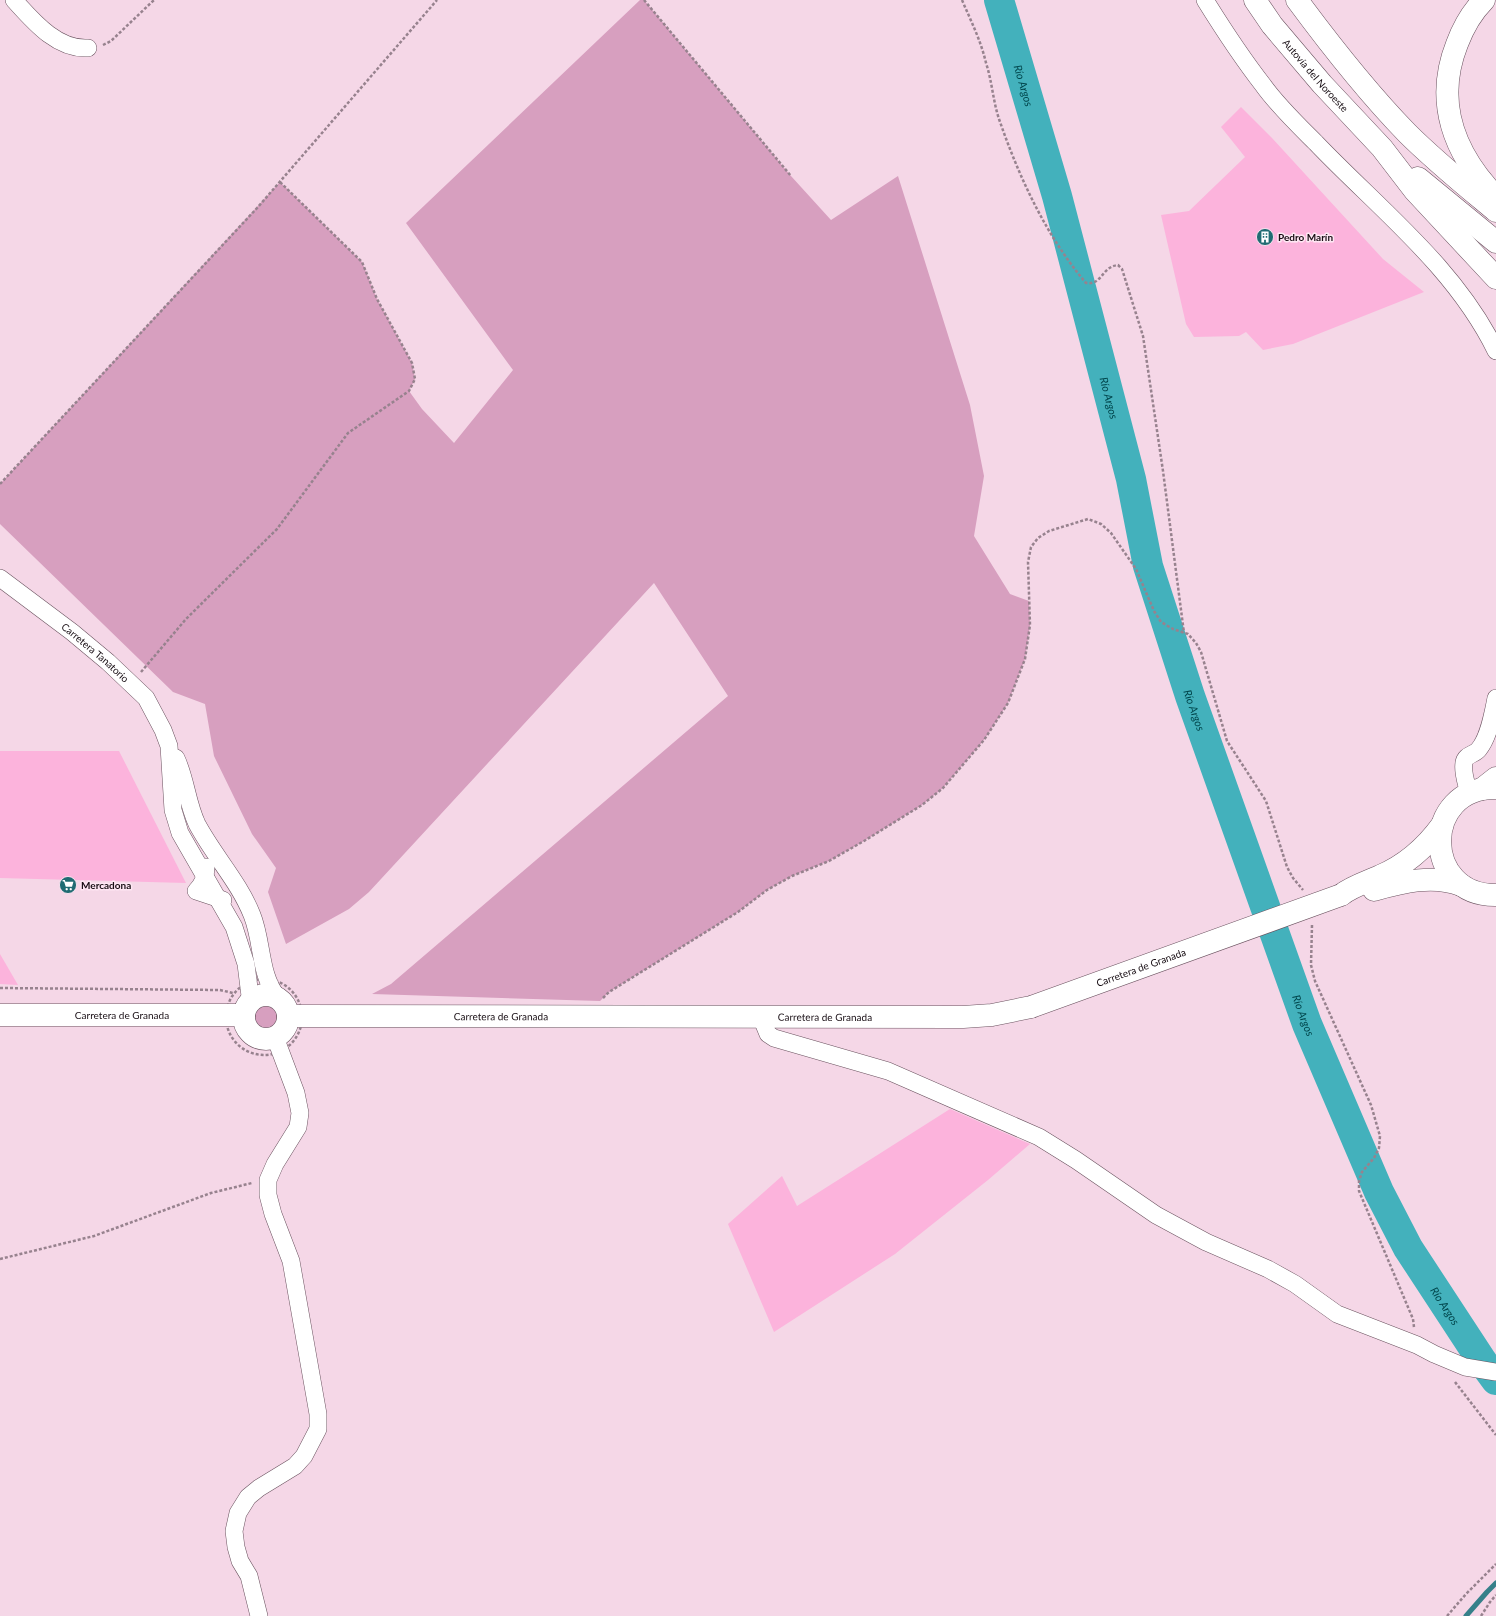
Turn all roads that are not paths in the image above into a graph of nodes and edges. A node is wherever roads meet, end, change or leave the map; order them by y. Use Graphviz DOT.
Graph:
graph roads {
  1 [pos="14,0"];
  2 [pos="1205,0"];
  3 [pos="1255,0"];
  4 [pos="1297,0"];
  5 [pos="1484,0"];
  6 [pos="88,48"];
  7 [pos="1382,148"];
  8 [pos="1496,197"];
  9 [pos="1496,211"];
  10 [pos="1496,242"];
  11 [pos="1496,278"];
  12 [pos="1496,351"];
  13 [pos="0,578"];
  14 [pos="1496,698"];
  15 [pos="169,746"];
  16 [pos="184,784"];
  17 [pos="1486,787"];
  18 [pos="1442,824"];
  19 [pos="205,876"];
  20 [pos="1461,885"];
  21 [pos="1341,895"];
  22 [pos="1496,895"];
  23 [pos="217,898"];
  24 [pos="264,968"];
  25 [pos="242,1004"];
  26 [pos="283,1007"];
  27 [pos="0,1015"];
  28 [pos="761,1017"];
  29 [pos="275,1037"];
  30 [pos="1496,1372"];
  31 [pos="259,1616"];
  1 -- 6 [label="street"];
  2 -- 12 [label="street"];
  3 -- 7 [label="main road, Autovía del Noroeste"];
  4 -- 9 [label="main road"];
  5 -- 8 [label="main road"];
  7 -- 10 [label="main road"];
  7 -- 11 [label="main road"];
  13 -- 15 [label="street, Carretera Tanatorio"];
  14 -- 17 [label="street"];
  15 -- 16 [label="street"];
  15 -- 19 [label="street"];
  16 -- 19 [label="street"];
  16 -- 24 [label="street"];
  17 -- 18 [label="main road, Carretera de Granada"];
  18 -- 20 [label="main road"];
  18 -- 21 [label="main road, Carretera de Granada"];
  19 -- 23 [label="street"];
  20 -- 21 [label="main road, Carretera de Granada"];
  20 -- 22 [label="main road, Carretera de Granada"];
  21 -- 28 [label="main road, Carretera de Granada, bridge"];
  23 -- 24 [label="street"];
  23 -- 25 [label="street"];
  24 -- 26 [label="street"];
  25 -- 26 [label="main road, Carretera de Granada"];
  25 -- 27 [label="main road, Carretera de Granada"];
  25 -- 29 [label="main road"];
  26 -- 28 [label="main road, Carretera de Granada"];
  26 -- 29 [label="main road"];
  28 -- 30 [label="street"];
  29 -- 31 [label="street"];
}
